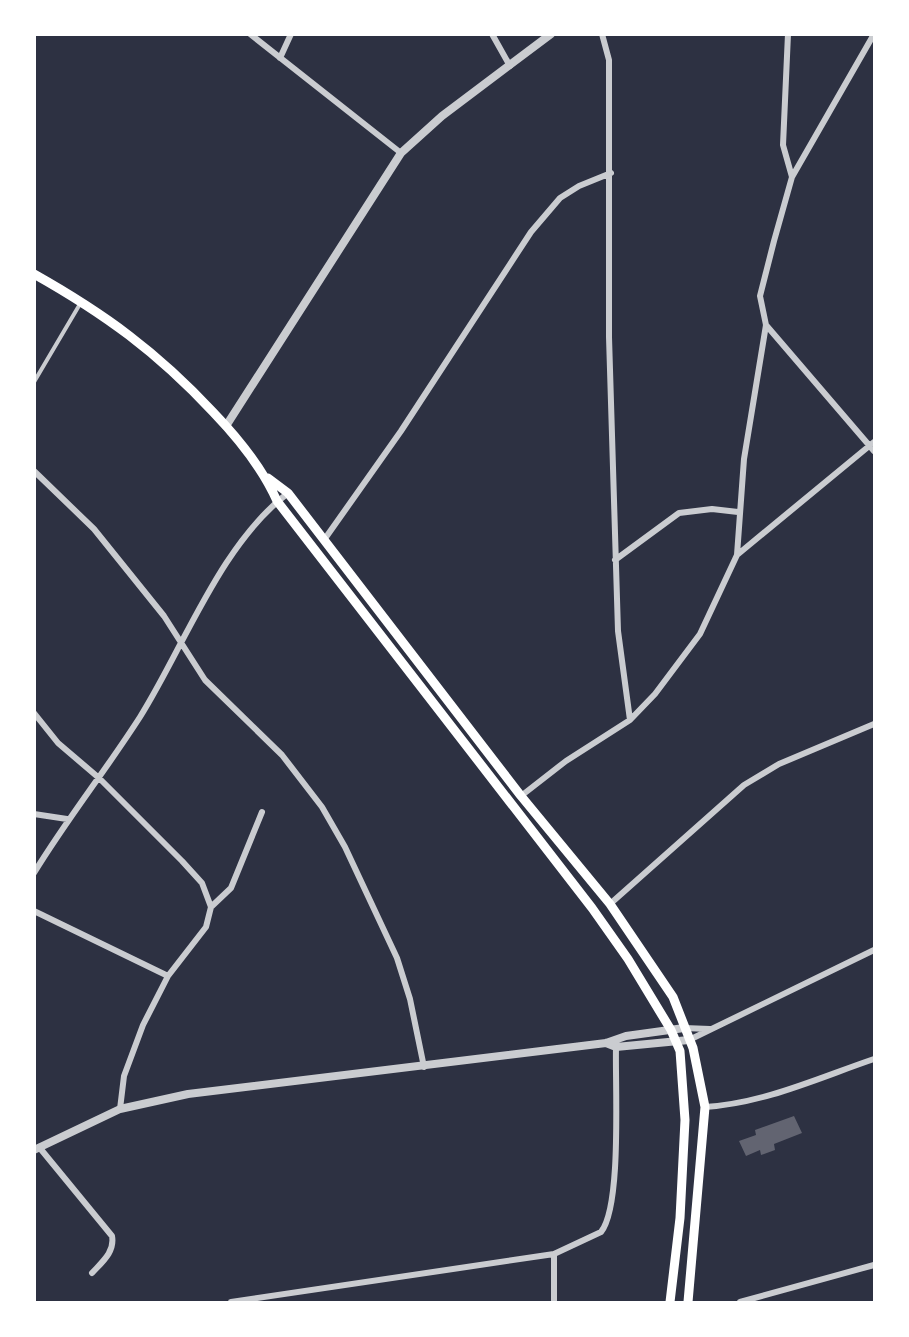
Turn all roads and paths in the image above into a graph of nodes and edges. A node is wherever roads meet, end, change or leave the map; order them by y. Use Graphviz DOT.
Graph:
graph roads {
  1 [pos="250,34"];
  2 [pos="291,34"];
  3 [pos="492,34"];
  4 [pos="551,34"];
  5 [pos="602,34"];
  6 [pos="788,34"];
  7 [pos="874,34"];
  8 [pos="280,58"];
  9 [pos="510,66"];
  10 [pos="401,153"];
  11 [pos="611,173"];
  12 [pos="792,177"];
  13 [pos="34,274"];
  14 [pos="82,300"];
  15 [pos="766,325"];
  16 [pos="34,382"];
  17 [pos="226,426"];
  18 [pos="873,447"];
  19 [pos="34,471"];
  20 [pos="266,477"];
  21 [pos="288,493"];
  22 [pos="277,501"];
  23 [pos="738,512"];
  24 [pos="324,540"];
  25 [pos="737,555"];
  26 [pos="615,560"];
  27 [pos="180,640"];
  28 [pos="34,713"];
  29 [pos="630,720"];
  30 [pos="874,724"];
  31 [pos="99,778"];
  32 [pos="521,796"];
  33 [pos="261,812"];
  34 [pos="34,814"];
  35 [pos="67,819"];
  36 [pos="34,873"];
  37 [pos="610,904"];
  38 [pos="211,907"];
  39 [pos="34,911"];
  40 [pos="874,950"];
  41 [pos="168,976"];
  42 [pos="684,1028"];
  43 [pos="710,1029"];
  44 [pos="671,1030"];
  45 [pos="689,1040"];
  46 [pos="606,1043"];
  47 [pos="678,1043"];
  48 [pos="616,1047"];
  49 [pos="874,1059"];
  50 [pos="424,1067"];
  51 [pos="705,1107"];
  52 [pos="120,1109"];
  53 [pos="37,1149"];
  54 [pos="554,1254"];
  55 [pos="874,1265"];
  56 [pos="92,1273"];
  57 [pos="242,1301"];
  58 [pos="231,1302"];
  59 [pos="554,1302"];
  60 [pos="670,1302"];
  61 [pos="688,1302"];
  62 [pos="740,1302"];
  1 -- 8 [label="street"];
  2 -- 8 [label="street"];
  3 -- 9 [label="street"];
  4 -- 9 [label="street"];
  5 -- 11 [label="street"];
  6 -- 12 [label="street"];
  7 -- 12 [label="street"];
  8 -- 10 [label="street"];
  9 -- 10 [label="street"];
  10 -- 17 [label="street"];
  11 -- 24 [label="street"];
  11 -- 26 [label="street"];
  12 -- 15 [label="street"];
  13 -- 14 [label="main road"];
  14 -- 16 [label="lane"];
  14 -- 17 [label="main road"];
  15 -- 18 [label="street"];
  15 -- 23 [label="street"];
  17 -- 20 [label="main road"];
  18 -- 25 [label="street"];
  19 -- 27 [label="street"];
  20 -- 21 [label="main road"];
  20 -- 22 [label="main road"];
  21 -- 22 [label="street"];
  21 -- 24 [label="main road"];
  22 -- 27 [label="street"];
  22 -- 44 [label="main road"];
  23 -- 25 [label="street"];
  23 -- 26 [label="street"];
  24 -- 32 [label="main road"];
  25 -- 29 [label="street"];
  26 -- 29 [label="street"];
  27 -- 31 [label="street"];
  27 -- 50 [label="street"];
  28 -- 31 [label="street"];
  29 -- 32 [label="street"];
  30 -- 37 [label="street"];
  31 -- 35 [label="street"];
  31 -- 38 [label="street"];
  32 -- 37 [label="main road"];
  33 -- 38 [label="street"];
  34 -- 35 [label="street"];
  35 -- 36 [label="street"];
  37 -- 42 [label="main road"];
  38 -- 41 [label="street"];
  39 -- 41 [label="street"];
  40 -- 43 [label="street"];
  41 -- 52 [label="street"];
  42 -- 43 [label="street"];
  42 -- 44 [label="street"];
  42 -- 45 [label="main road"];
  43 -- 45 [label="street"];
  44 -- 46 [label="street"];
  44 -- 47 [label="main road"];
  45 -- 47 [label="street"];
  45 -- 51 [label="main road"];
  46 -- 48 [label="street"];
  46 -- 50 [label="street"];
  47 -- 48 [label="street"];
  47 -- 60 [label="main road"];
  48 -- 54 [label="street"];
  49 -- 51 [label="street"];
  50 -- 52 [label="street"];
  51 -- 61 [label="main road"];
  52 -- 53 [label="street"];
  53 -- 56 [label="street"];
  54 -- 57 [label="street"];
  54 -- 59 [label="street"];
  55 -- 62 [label="street"];
  57 -- 58 [label="street"];
}
